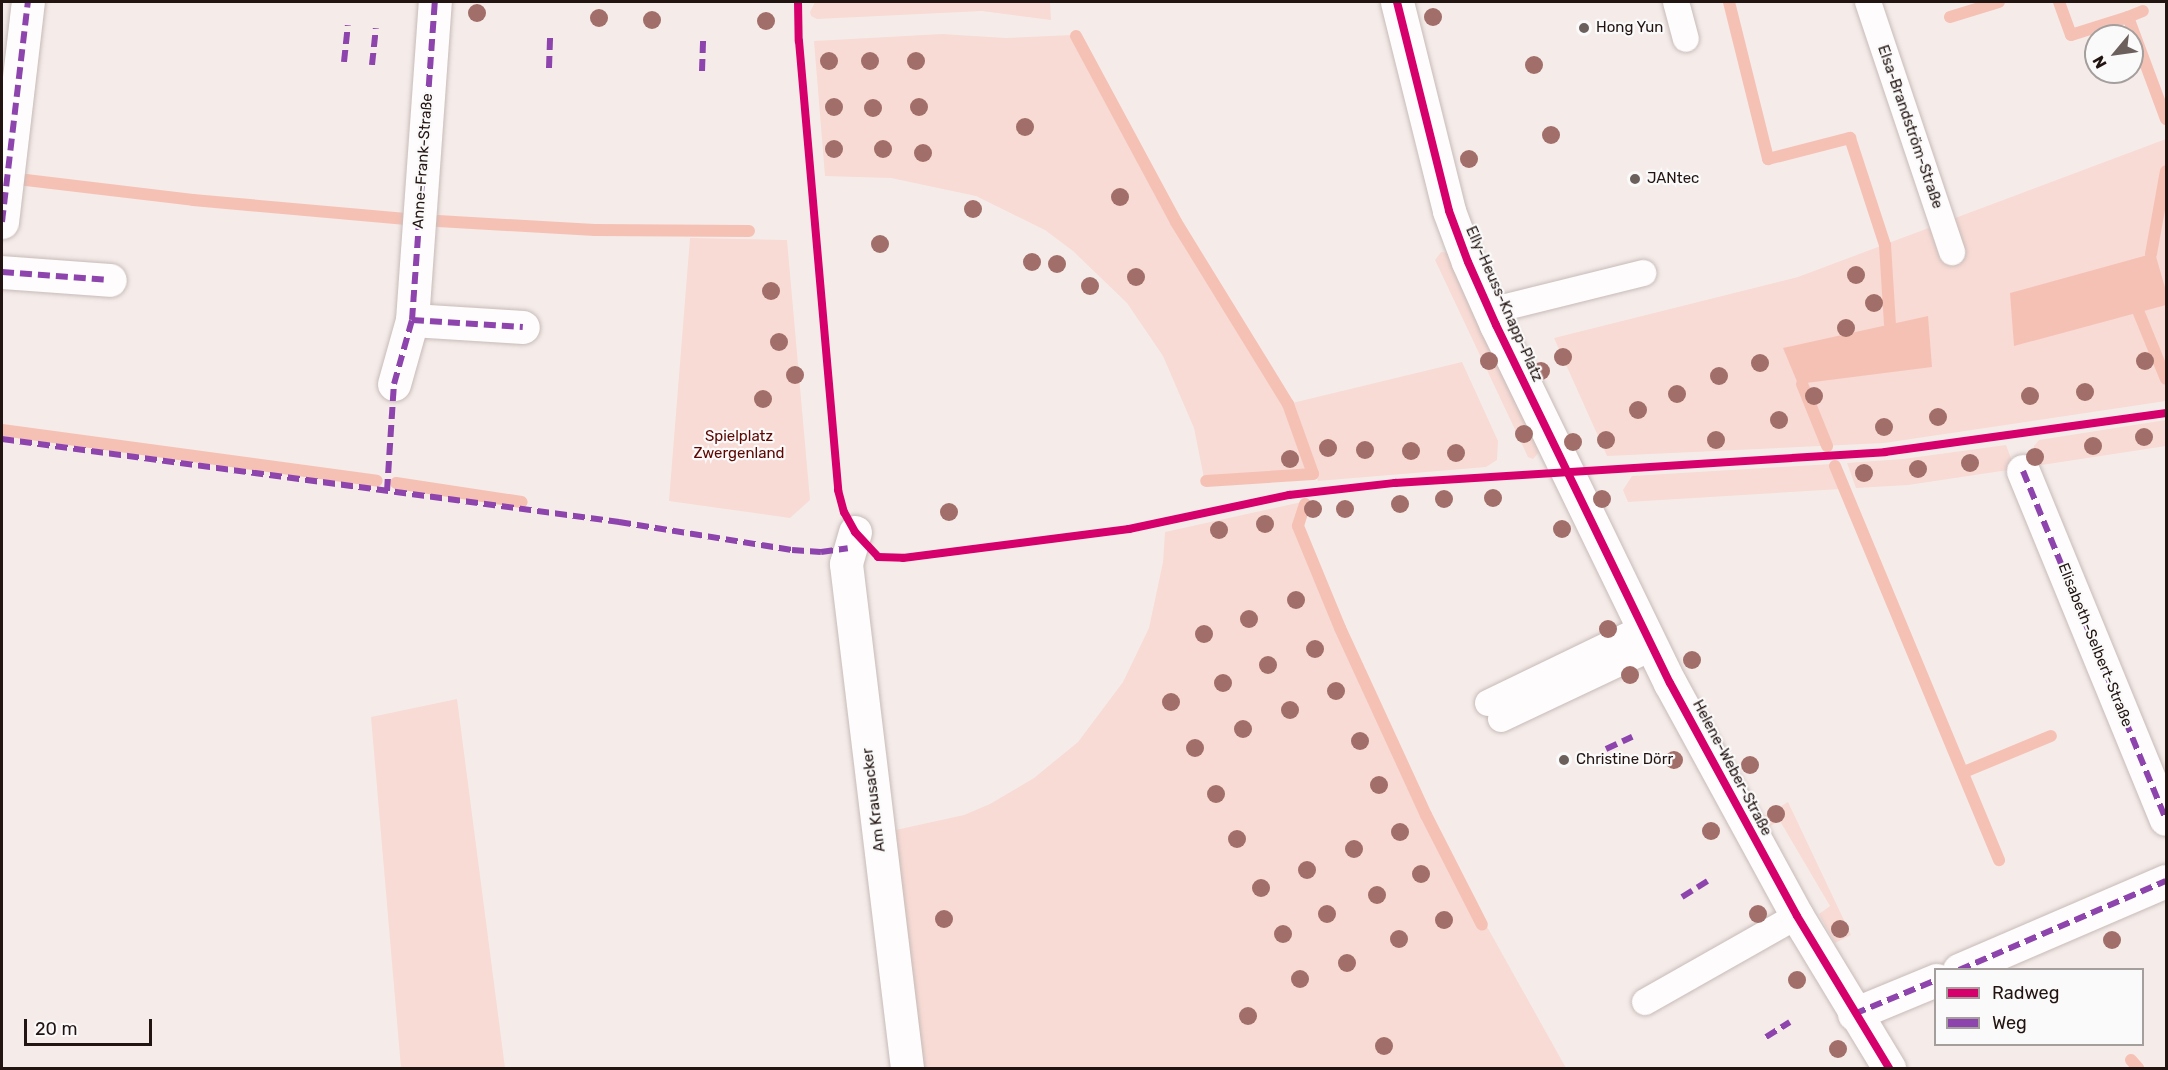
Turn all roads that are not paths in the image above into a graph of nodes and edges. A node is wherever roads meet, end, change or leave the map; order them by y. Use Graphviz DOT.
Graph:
graph roads {
  1 [pos="28,2"];
  2 [pos="435,2"];
  3 [pos="1397,2"];
  4 [pos="1676,2"];
  5 [pos="1868,2"];
  6 [pos="1686,39"];
  7 [pos="2,222"];
  8 [pos="1952,252"];
  9 [pos="2,272"];
  10 [pos="1643,273"];
  11 [pos="110,280"];
  12 [pos="1490,311"];
  13 [pos="412,321"];
  14 [pos="522,327"];
  15 [pos="394,384"];
  16 [pos="2023,471"];
  17 [pos="1568,472"];
  18 [pos="855,532"];
  19 [pos="1648,638"];
  20 [pos="1495,711"];
  21 [pos="2166,819"];
  22 [pos="2166,881"];
  23 [pos="1797,916"];
  24 [pos="1961,968"];
  25 [pos="1934,980"];
  26 [pos="1645,1002"];
  27 [pos="1854,1014"];
  28 [pos="906,1068"];
  29 [pos="1889,1068"];
  1 -- 7 [label="street"];
  2 -- 13 [label="street, Anne-Frank-Straße"];
  3 -- 12 [label="street, Elly-Heuss-Knapp-Platz"];
  4 -- 6 [label="lane"];
  5 -- 8 [label="lane, Elsa-Brandström-Straße"];
  9 -- 11 [label="street"];
  10 -- 12 [label="lane"];
  12 -- 17 [label="street, Elly-Heuss-Knapp-Platz"];
  13 -- 14 [label="street"];
  13 -- 15 [label="street, Anne-Frank-Straße"];
  16 -- 21 [label="street, Elisabeth-Selbert-Straße"];
  17 -- 19 [label="street, Helene-Weber-Straße"];
  18 -- 28 [label="street, Am Krausacker"];
  19 -- 20 [label="lane"];
  19 -- 23 [label="street, Helene-Weber-Straße"];
  22 -- 24 [label="street"];
  23 -- 26 [label="lane"];
  23 -- 27 [label="street, Helene-Weber-Straße"];
  25 -- 27 [label="street"];
  27 -- 29 [label="street, Helene-Weber-Straße"];
}
